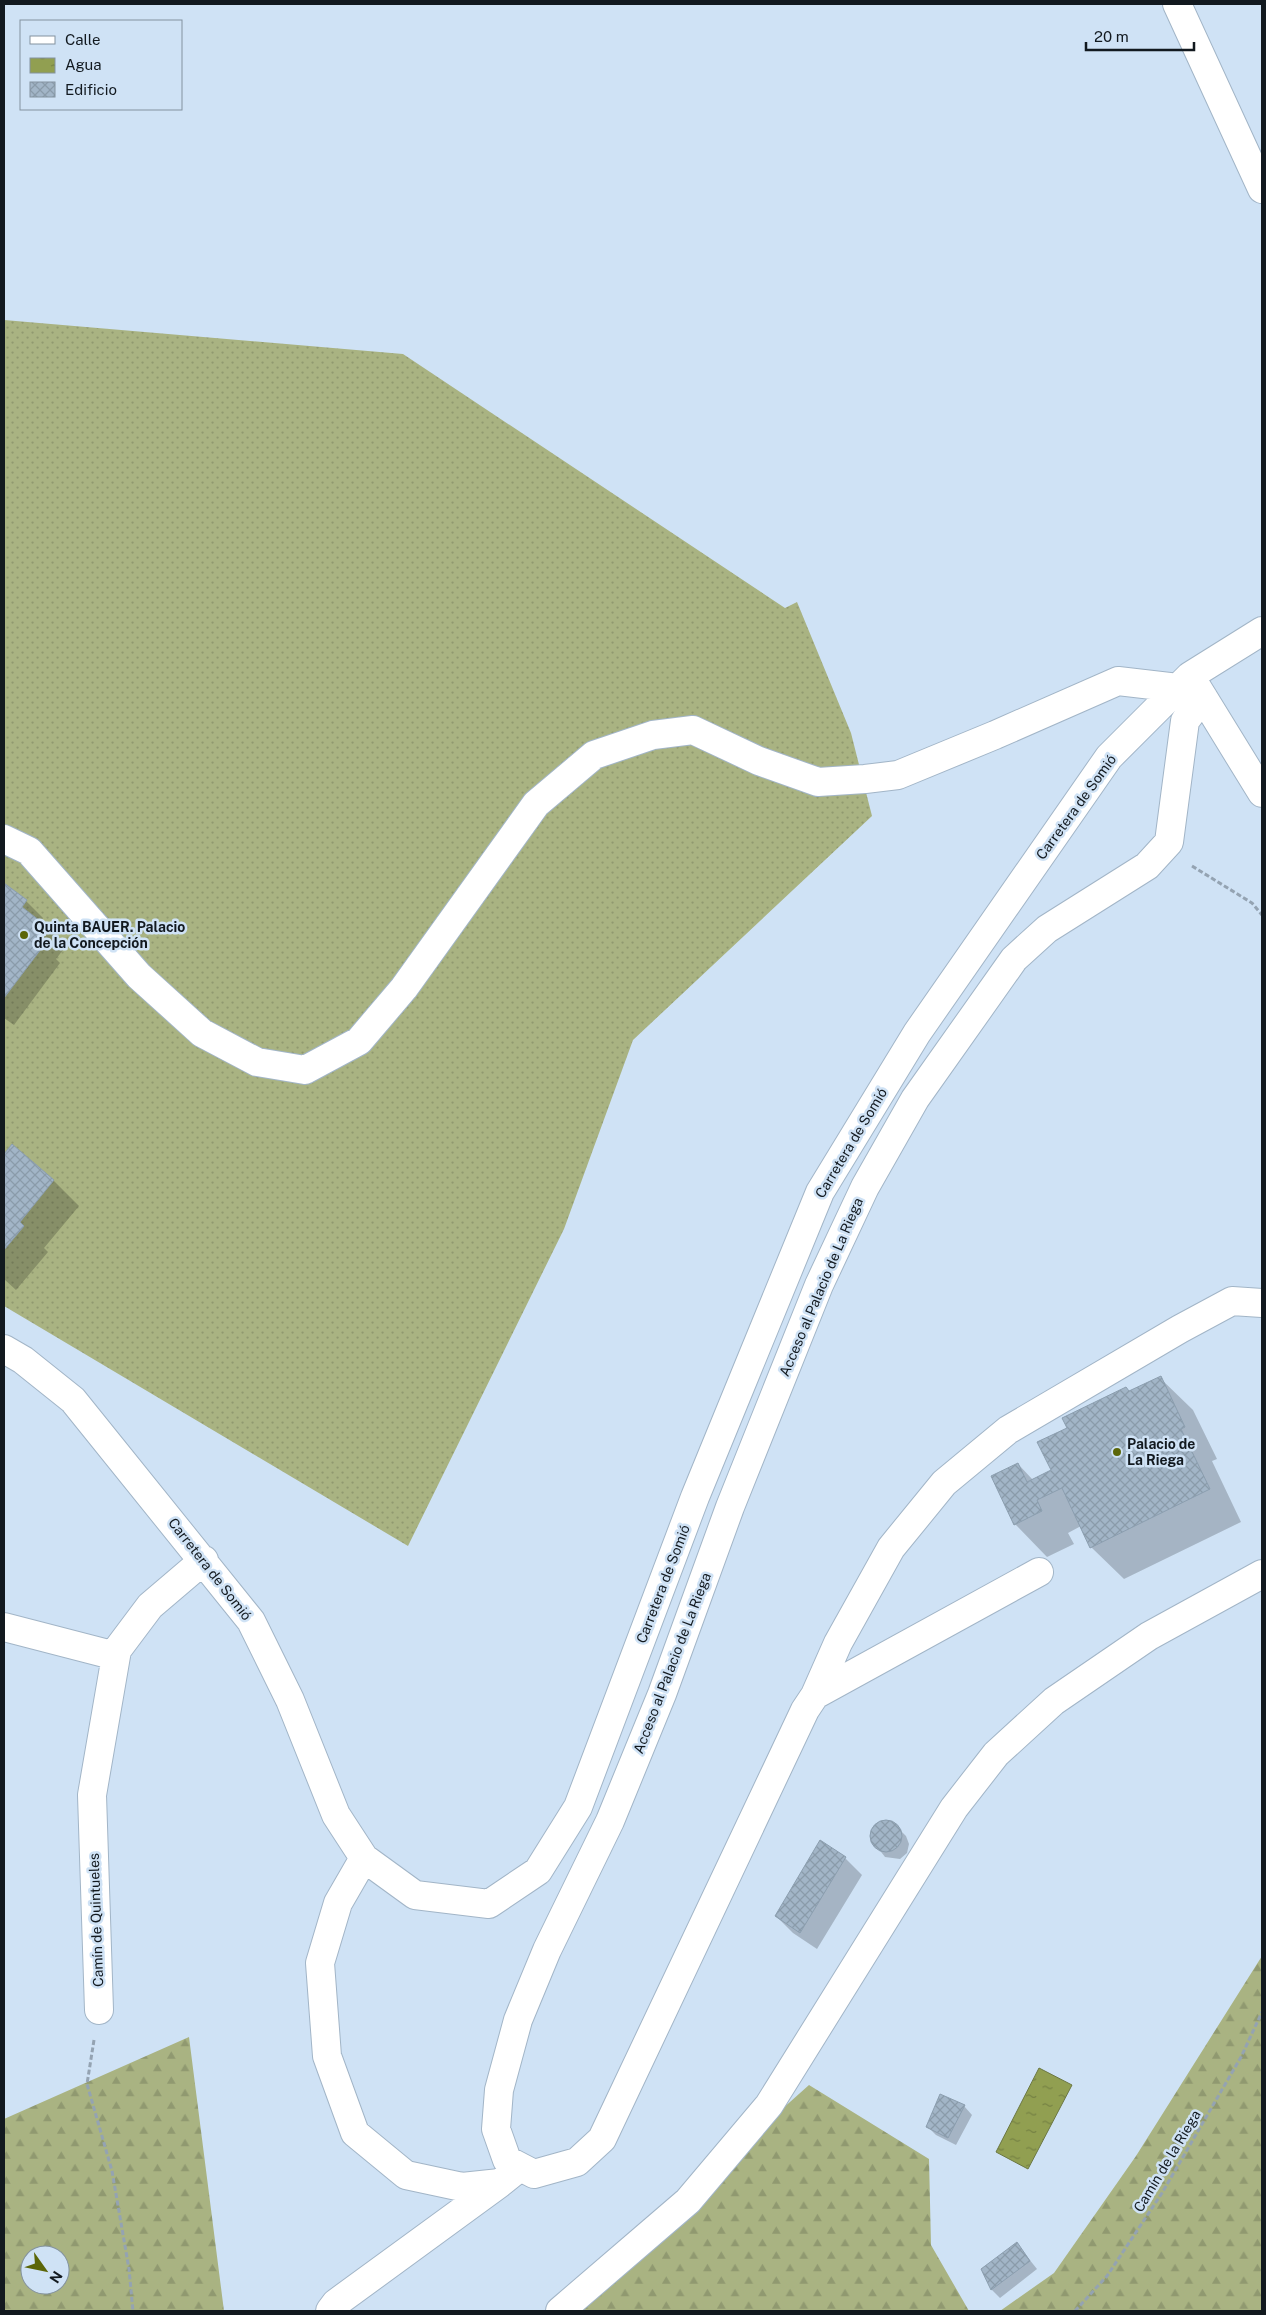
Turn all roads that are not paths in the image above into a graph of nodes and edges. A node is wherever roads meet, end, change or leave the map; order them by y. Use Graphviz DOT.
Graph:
graph roads {
  1 [pos="1177,4"];
  2 [pos="1262,190"];
  3 [pos="1262,631"];
  4 [pos="1190,687"];
  5 [pos="1262,793"];
  6 [pos="4,839"];
  7 [pos="1262,1303"];
  8 [pos="4,1349"];
  9 [pos="204,1560"];
  10 [pos="1039,1572"];
  11 [pos="1262,1574"];
  12 [pos="4,1627"];
  13 [pos="116,1656"];
  14 [pos="815,1695"];
  15 [pos="364,1858"];
  16 [pos="99,2010"];
  17 [pos="510,2175"];
  18 [pos="330,2311"];
  19 [pos="560,2311"];
  1 -- 2 [label="street"];
  3 -- 4 [label="street, Carretera de Somió"];
  4 -- 5 [label="street"];
  4 -- 6 [label="street"];
  4 -- 15 [label="street, Carretera de Somió"];
  4 -- 17 [label="street, Acceso al Palacio de La Riega"];
  7 -- 14 [label="street"];
  8 -- 9 [label="street, Carretera de Somió"];
  9 -- 13 [label="street, Camín de Quintueles"];
  9 -- 15 [label="street, Carretera de Somió"];
  10 -- 14 [label="street"];
  11 -- 19 [label="street"];
  12 -- 13 [label="street"];
  13 -- 16 [label="street, Camín de Quintueles"];
  14 -- 17 [label="street"];
  15 -- 17 [label="street"];
  17 -- 18 [label="street"];
}
